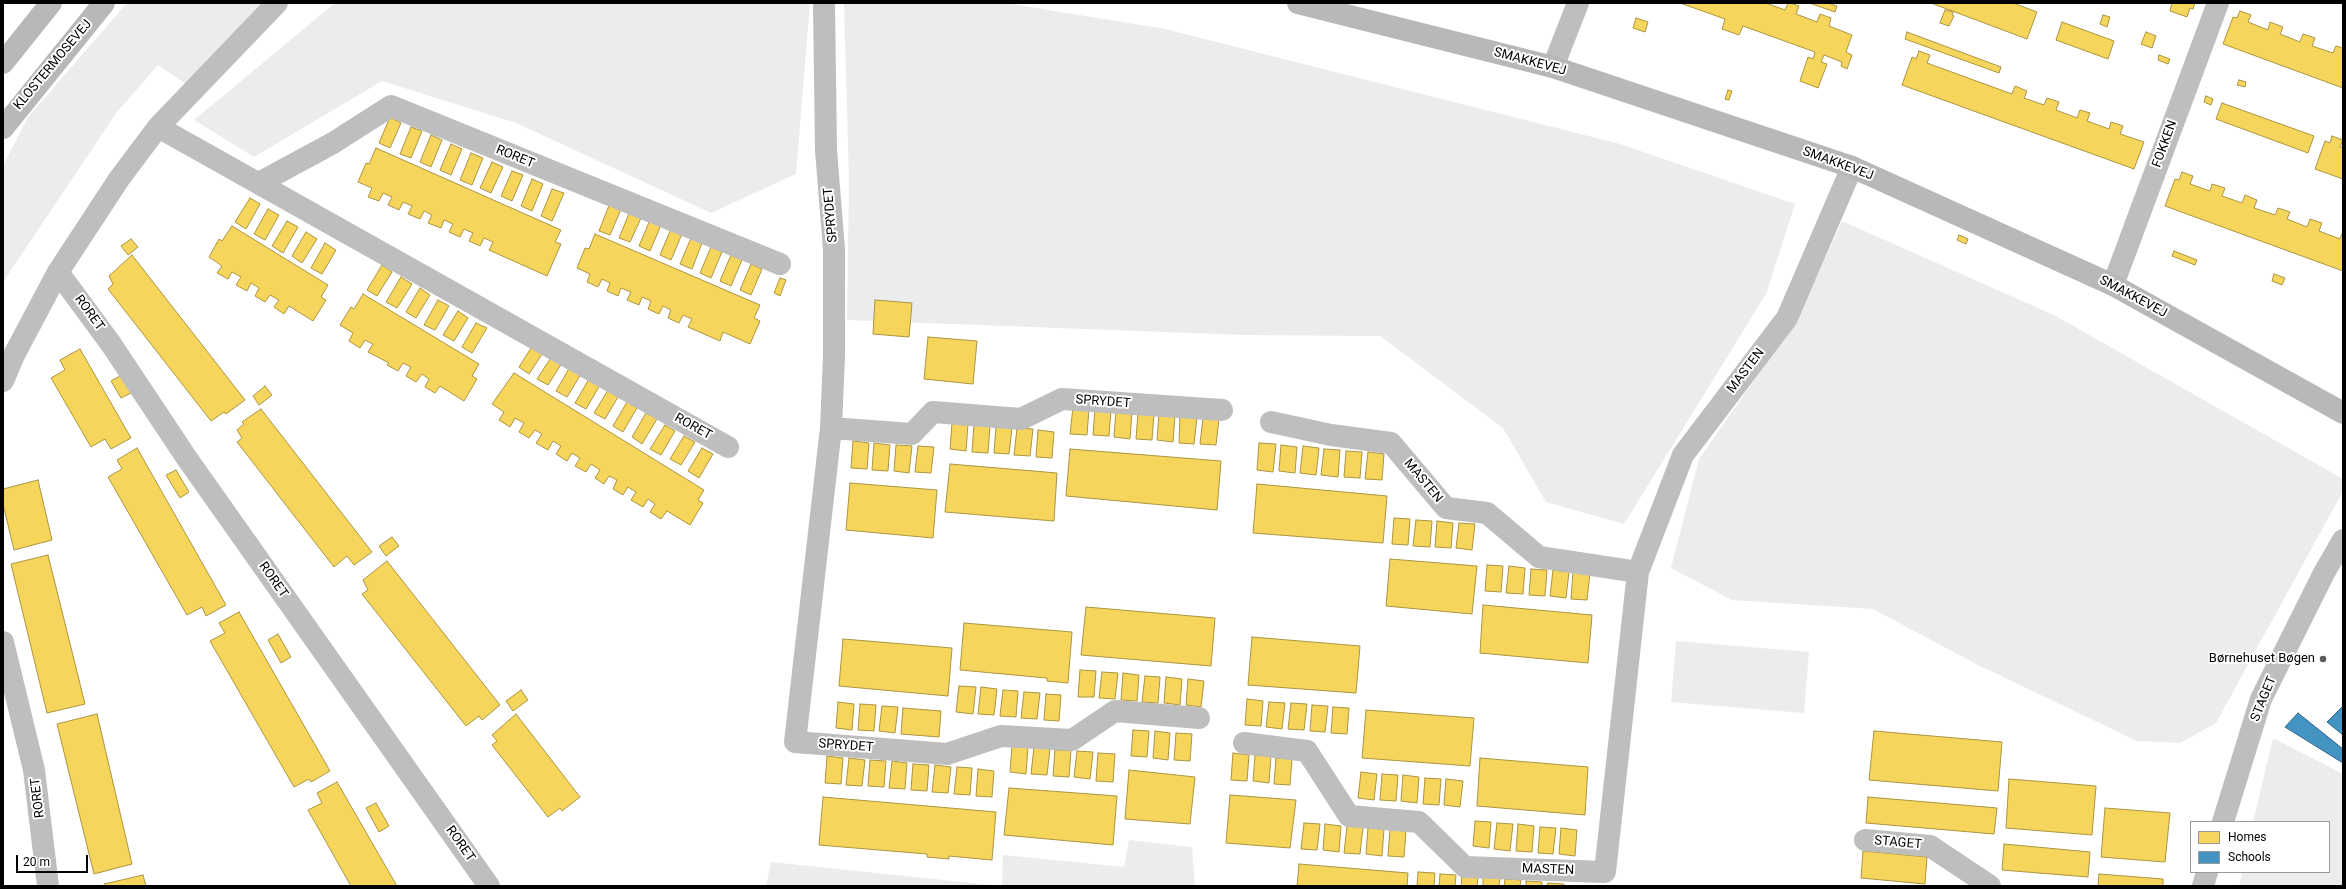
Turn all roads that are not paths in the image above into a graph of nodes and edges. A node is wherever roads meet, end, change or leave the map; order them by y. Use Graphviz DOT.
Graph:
graph roads {
  1 [pos="51,3"];
  2 [pos="104,3"];
  3 [pos="278,3"];
  4 [pos="824,3"];
  5 [pos="1298,3"];
  6 [pos="1578,3"];
  7 [pos="2218,3"];
  8 [pos="3,64"];
  9 [pos="1553,67"];
  10 [pos="5,122"];
  11 [pos="158,127"];
  12 [pos="1852,167"];
  13 [pos="259,183"];
  14 [pos="780,264"];
  15 [pos="58,272"];
  16 [pos="2113,285"];
  17 [pos="3,381"];
  18 [pos="1222,410"];
  19 [pos="2343,413"];
  20 [pos="1271,422"];
  21 [pos="831,428"];
  22 [pos="728,447"];
  23 [pos="2343,540"];
  24 [pos="1638,572"];
  25 [pos="3,642"];
  26 [pos="1199,718"];
  27 [pos="1244,743"];
  28 [pos="2223,821"];
  29 [pos="1865,840"];
  30 [pos="2207,873"];
  31 [pos="48,886"];
  32 [pos="489,886"];
  33 [pos="1990,886"];
  34 [pos="2203,886"];
  1 -- 8 [label="street"];
  2 -- 10 [label="street, KLOSTERMOSEVEJ"];
  3 -- 11 [label="street"];
  4 -- 21 [label="street, SPRYDET"];
  5 -- 9 [label="street, SMAKKEVEJ"];
  6 -- 9 [label="street"];
  7 -- 16 [label="street, FOKKEN"];
  9 -- 12 [label="street, SMAKKEVEJ"];
  11 -- 13 [label="street, RORET"];
  11 -- 15 [label="street"];
  12 -- 16 [label="street, SMAKKEVEJ"];
  12 -- 24 [label="street, MASTEN"];
  13 -- 14 [label="street, RORET"];
  13 -- 22 [label="street, RORET"];
  15 -- 17 [label="street"];
  15 -- 32 [label="street, RORET"];
  16 -- 19 [label="street, SMAKKEVEJ"];
  18 -- 21 [label="street, SPRYDET"];
  20 -- 24 [label="street, MASTEN"];
  21 -- 26 [label="street, SPRYDET"];
  23 -- 28 [label="street, STAGET"];
  24 -- 27 [label="street, MASTEN"];
  25 -- 31 [label="street, RORET"];
  29 -- 33 [label="street, STAGET"];
  30 -- 34 [label="street"];
}
